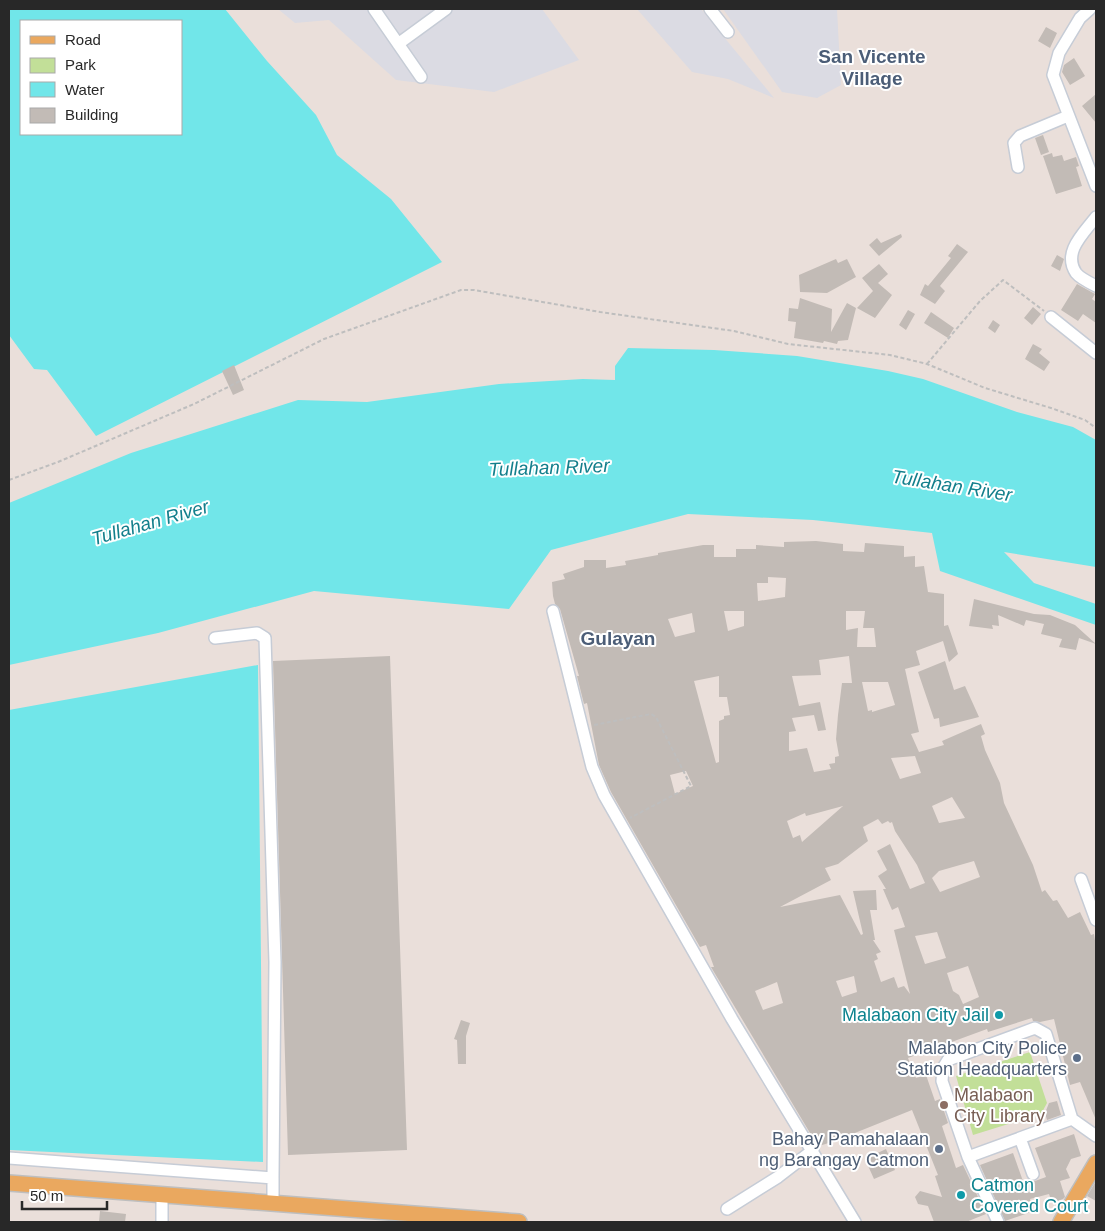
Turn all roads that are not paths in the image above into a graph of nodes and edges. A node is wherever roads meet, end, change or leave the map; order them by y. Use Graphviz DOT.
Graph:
graph roads {
  1 [pos="374,9"];
  2 [pos="446,9"];
  3 [pos="710,9"];
  4 [pos="1090,9"];
  5 [pos="728,32"];
  6 [pos="398,44"];
  7 [pos="421,77"];
  8 [pos="1068,116"];
  9 [pos="1018,166"];
  10 [pos="1096,186"];
  11 [pos="1096,218"];
  12 [pos="1096,286"];
  13 [pos="1051,317"];
  14 [pos="1096,353"];
  15 [pos="553,611"];
  16 [pos="215,638"];
  17 [pos="1081,879"];
  18 [pos="1096,920"];
  19 [pos="1072,1119"];
  20 [pos="1096,1136"];
  21 [pos="1020,1138"];
  22 [pos="813,1150"];
  23 [pos="968,1157"];
  24 [pos="9,1158"];
  25 [pos="1096,1163"];
  26 [pos="1033,1174"];
  27 [pos="273,1178"];
  28 [pos="9,1183"];
  29 [pos="162,1194"];
  30 [pos="273,1203"];
  31 [pos="727,1209"];
  32 [pos="162,1222"];
  33 [pos="499,1222"];
  34 [pos="519,1222"];
  35 [pos="855,1222"];
  36 [pos="998,1222"];
  37 [pos="1061,1222"];
  1 -- 6 [label="street"];
  2 -- 6 [label="street"];
  3 -- 5 [label="street"];
  4 -- 8 [label="street"];
  6 -- 7 [label="street"];
  8 -- 9 [label="street"];
  8 -- 10 [label="street"];
  11 -- 12 [label="street"];
  13 -- 14 [label="street"];
  15 -- 22 [label="street"];
  16 -- 27 [label="street"];
  17 -- 18 [label="street"];
  19 -- 20 [label="street"];
  19 -- 21 [label="street"];
  19 -- 23 [label="street"];
  21 -- 23 [label="street"];
  21 -- 26 [label="street"];
  22 -- 31 [label="street"];
  22 -- 35 [label="street"];
  23 -- 36 [label="street"];
  24 -- 27 [label="street"];
  25 -- 37 [label="main road"];
  27 -- 30 [label="street"];
  28 -- 29 [label="main road"];
  29 -- 30 [label="main road"];
  29 -- 32 [label="street"];
  30 -- 33 [label="main road"];
  33 -- 34 [label="main road"];
}
